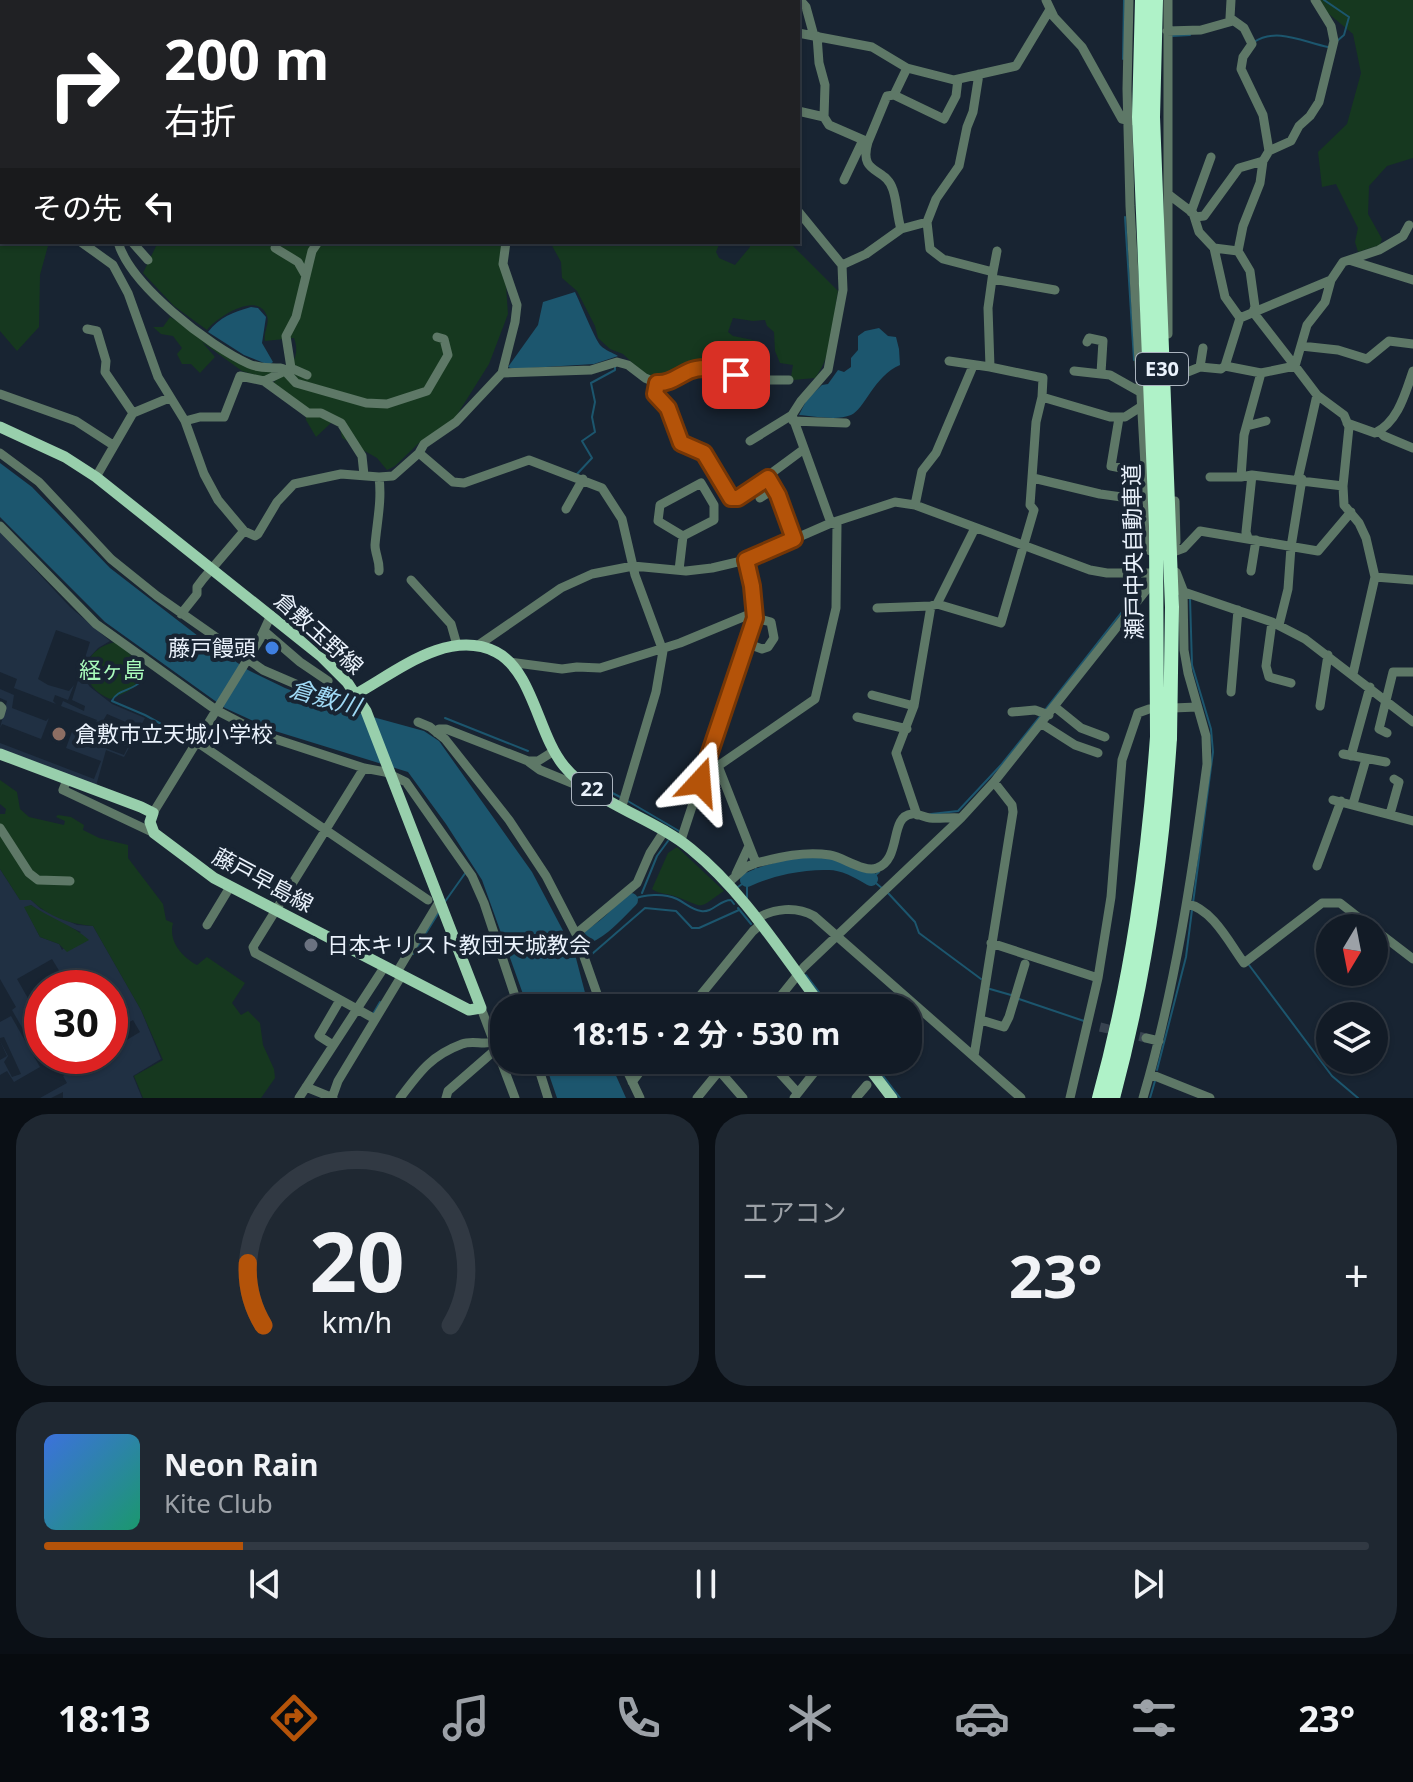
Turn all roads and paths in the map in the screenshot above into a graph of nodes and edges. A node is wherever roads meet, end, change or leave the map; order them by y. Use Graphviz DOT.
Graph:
graph roads {
  1 [pos="800,0"];
  2 [pos="1046,0"];
  3 [pos="1129,0"];
  4 [pos="1142,0"];
  5 [pos="1156,0"];
  6 [pos="1168,0"];
  7 [pos="1231,0"];
  8 [pos="1315,0"];
  9 [pos="1049,11"];
  10 [pos="1233,21"];
  11 [pos="1167,31"];
  12 [pos="800,33"];
  13 [pos="815,36"];
  14 [pos="907,68"];
  15 [pos="979,74"];
  16 [pos="958,79"];
  17 [pos="894,95"];
  18 [pos="800,111"];
  19 [pos="824,117"];
  20 [pos="1128,121"];
  21 [pos="1166,122"];
  22 [pos="866,141"];
  23 [pos="1269,151"];
  24 [pos="1211,157"];
  25 [pos="1263,161"];
  26 [pos="844,180"];
  27 [pos="1168,194"];
  28 [pos="800,213"];
  29 [pos="1193,214"];
  30 [pos="927,222"];
  31 [pos="1409,225"];
  32 [pos="901,229"];
  33 [pos="1408,237"];
  34 [pos="84,244"];
  35 [pos="119,244"];
  36 [pos="134,244"];
  37 [pos="317,244"];
  38 [pos="506,244"];
  39 [pos="275,248"];
  40 [pos="1214,248"];
  41 [pos="997,251"];
  42 [pos="1238,251"];
  43 [pos="123,256"];
  44 [pos="148,260"];
  45 [pos="1350,260"];
  46 [pos="113,265"];
  47 [pos="842,265"];
  48 [pos="306,276"];
  49 [pos="993,276"];
  50 [pos="1331,280"];
  51 [pos="1413,280"];
  52 [pos="1055,290"];
  53 [pos="1253,312"];
  54 [pos="1240,318"];
  55 [pos="87,329"];
  56 [pos="437,337"];
  57 [pos="1087,342"];
  58 [pos="1413,344"];
  59 [pos="1301,346"];
  60 [pos="1203,348"];
  61 [pos="949,361"];
  62 [pos="973,366"];
  63 [pos="1225,366"];
  64 [pos="1295,366"];
  65 [pos="990,367"];
  66 [pos="1200,367"];
  67 [pos="288,370"];
  68 [pos="1074,371"];
  69 [pos="1413,371"];
  70 [pos="502,373"];
  71 [pos="1101,373"];
  72 [pos="1261,373"];
  73 [pos="307,375"];
  74 [pos="1170,379"];
  75 [pos="789,380"];
  76 [pos="264,381"];
  77 [pos="657,383"];
  78 [pos="1142,393"];
  79 [pos="0,394"];
  80 [pos="1317,395"];
  81 [pos="1042,397"];
  82 [pos="169,398"];
  83 [pos="1142,406"];
  84 [pos="133,413"];
  85 [pos="792,418"];
  86 [pos="1119,418"];
  87 [pos="185,421"];
  88 [pos="1266,421"];
  89 [pos="846,423"];
  90 [pos="1347,423"];
  91 [pos="1247,426"];
  92 [pos="0,427"];
  93 [pos="1380,432"];
  94 [pos="750,441"];
  95 [pos="113,445"];
  96 [pos="1413,448"];
  97 [pos="804,449"];
  98 [pos="0,453"];
  99 [pos="419,453"];
  100 [pos="1126,469"];
  101 [pos="364,475"];
  102 [pos="1252,475"];
  103 [pos="96,477"];
  104 [pos="379,477"];
  105 [pos="1210,477"];
  106 [pos="1241,477"];
  107 [pos="768,478"];
  108 [pos="1033,478"];
  109 [pos="1300,479"];
  110 [pos="582,481"];
  111 [pos="1343,486"];
  112 [pos="774,489"];
  113 [pos="760,498"];
  114 [pos="1147,500"];
  115 [pos="1175,504"];
  116 [pos="915,505"];
  117 [pos="566,509"];
  118 [pos="1351,512"];
  119 [pos="831,523"];
  120 [pos="0,526"];
  121 [pos="975,528"];
  122 [pos="244,531"];
  123 [pos="683,536"];
  124 [pos="794,539"];
  125 [pos="1252,539"];
  126 [pos="1024,547"];
  127 [pos="1291,547"];
  128 [pos="1176,551"];
  129 [pos="746,560"];
  130 [pos="633,566"];
  131 [pos="213,569"];
  132 [pos="679,570"];
  133 [pos="379,571"];
  134 [pos="1251,571"];
  135 [pos="1375,577"];
  136 [pos="1151,579"];
  137 [pos="411,580"];
  138 [pos="1413,580"];
  139 [pos="1183,590"];
  140 [pos="934,605"];
  141 [pos="877,608"];
  142 [pos="1238,610"];
  143 [pos="181,614"];
  144 [pos="271,615"];
  145 [pos="755,615"];
  146 [pos="1275,624"];
  147 [pos="264,631"];
  148 [pos="746,643"];
  149 [pos="457,645"];
  150 [pos="477,646"];
  151 [pos="661,647"];
  152 [pos="1328,655"];
  153 [pos="246,661"];
  154 [pos="509,662"];
  155 [pos="1413,672"];
  156 [pos="1353,674"];
  157 [pos="1291,683"];
  158 [pos="1370,687"];
  159 [pos="1231,692"];
  160 [pos="356,694"];
  161 [pos="872,695"];
  162 [pos="1387,702"];
  163 [pos="0,706"];
  164 [pos="914,706"];
  165 [pos="1320,706"];
  166 [pos="1197,707"];
  167 [pos="217,709"];
  168 [pos="1048,711"];
  169 [pos="1012,712"];
  170 [pos="0,715"];
  171 [pos="857,717"];
  172 [pos="418,722"];
  173 [pos="1413,722"];
  174 [pos="1042,724"];
  175 [pos="907,729"];
  176 [pos="437,733"];
  177 [pos="1387,733"];
  178 [pos="1105,737"];
  179 [pos="1164,738"];
  180 [pos="197,742"];
  181 [pos="554,751"];
  182 [pos="1098,753"];
  183 [pos="0,754"];
  184 [pos="1366,759"];
  185 [pos="712,760"];
  186 [pos="528,761"];
  187 [pos="1386,762"];
  188 [pos="364,768"];
  189 [pos="390,773"];
  190 [pos="1394,779"];
  191 [pos="67,780"];
  192 [pos="994,782"];
  193 [pos="598,793"];
  194 [pos="623,802"];
  195 [pos="1353,804"];
  196 [pos="153,813"];
  197 [pos="1390,814"];
  198 [pos="917,815"];
  199 [pos="961,818"];
  200 [pos="1413,821"];
  201 [pos="0,828"];
  202 [pos="326,829"];
  203 [pos="665,830"];
  204 [pos="154,833"];
  205 [pos="682,836"];
  206 [pos="748,848"];
  207 [pos="756,863"];
  208 [pos="1317,866"];
  209 [pos="70,881"];
  210 [pos="731,881"];
  211 [pos="230,887"];
  212 [pos="437,904"];
  213 [pos="1191,905"];
  214 [pos="274,909"];
  215 [pos="1354,914"];
  216 [pos="760,919"];
  217 [pos="207,925"];
  218 [pos="576,934"];
  219 [pos="836,936"];
  220 [pos="1388,940"];
  221 [pos="991,943"];
  222 [pos="1413,959"];
  223 [pos="1025,964"];
  224 [pos="385,966"];
  225 [pos="400,973"];
  226 [pos="797,975"];
  227 [pos="1098,978"];
  228 [pos="514,994"];
  229 [pos="597,994"];
  230 [pos="701,994"];
  231 [pos="782,994"];
  232 [pos="812,994"];
  233 [pos="340,1000"];
  234 [pos="481,1008"];
  235 [pos="357,1009"];
  236 [pos="373,1018"];
  237 [pos="981,1020"];
  238 [pos="1088,1024"];
  239 [pos="1100,1027"];
  240 [pos="490,1033"];
  241 [pos="1146,1038"];
  242 [pos="1159,1041"];
  243 [pos="490,1044"];
  244 [pos="333,1045"];
  245 [pos="490,1054"];
  246 [pos="974,1056"];
  247 [pos="506,1074"];
  248 [pos="540,1074"];
  249 [pos="628,1074"];
  250 [pos="638,1074"];
  251 [pos="717,1074"];
  252 [pos="722,1074"];
  253 [pos="779,1074"];
  254 [pos="813,1074"];
  255 [pos="874,1074"];
  256 [pos="1150,1074"];
  257 [pos="632,1082"];
  258 [pos="867,1085"];
  259 [pos="306,1087"];
  260 [pos="796,1096"];
  261 [pos="330,1097"];
  262 [pos="299,1098"];
  263 [pos="400,1098"];
  264 [pos="446,1098"];
  265 [pos="515,1098"];
  266 [pos="548,1098"];
  267 [pos="640,1098"];
  268 [pos="697,1098"];
  269 [pos="743,1098"];
  270 [pos="856,1098"];
  271 [pos="892,1098"];
  272 [pos="1021,1098"];
  273 [pos="1070,1098"];
  274 [pos="1099,1098"];
  275 [pos="1113,1098"];
  276 [pos="1143,1098"];
  277 [pos="1210,1098"];
  1 -- 13 [label="street"];
  2 -- 9 [label="street"];
  3 -- 20 [label="street"];
  4 -- 179 [label="highway, 瀬戸中央自動車道 / E30, bridge"];
  5 -- 179 [label="highway, 瀬戸中央自動車道 / E30, bridge"];
  6 -- 11 [label="street"];
  7 -- 10 [label="street"];
  8 -- 23 [label="street"];
  9 -- 15 [label="street"];
  9 -- 20 [label="street"];
  10 -- 11 [label="street"];
  10 -- 23 [label="street"];
  11 -- 21 [label="street"];
  12 -- 13 [label="street"];
  13 -- 14 [label="street"];
  13 -- 19 [label="street"];
  14 -- 16 [label="street"];
  14 -- 17 [label="street"];
  15 -- 16 [label="street"];
  15 -- 30 [label="street"];
  16 -- 17 [label="street"];
  17 -- 22 [label="street"];
  18 -- 19 [label="street"];
  19 -- 22 [label="street"];
  20 -- 21 [label="street"];
  20 -- 78 [label="street"];
  21 -- 27 [label="street"];
  22 -- 26 [label="street"];
  22 -- 32 [label="street"];
  23 -- 25 [label="street"];
  24 -- 29 [label="street"];
  25 -- 29 [label="street"];
  25 -- 42 [label="street"];
  27 -- 29 [label="street"];
  27 -- 74 [label="street"];
  28 -- 47 [label="street"];
  29 -- 40 [label="street"];
  30 -- 32 [label="street"];
  30 -- 49 [label="street"];
  31 -- 33 [label="street"];
  32 -- 47 [label="street"];
  33 -- 45 [label="street"];
  34 -- 46 [label="street"];
  35 -- 43 [label="street"];
  36 -- 44 [label="street"];
  37 -- 48 [label="street"];
  38 -- 70 [label="street"];
  39 -- 48 [label="street"];
  40 -- 42 [label="street"];
  40 -- 54 [label="street"];
  41 -- 49 [label="street"];
  42 -- 53 [label="street"];
  43 -- 46 [label="street"];
  43 -- 67 [label="street"];
  45 -- 50 [label="street"];
  45 -- 51 [label="street"];
  46 -- 82 [label="street"];
  47 -- 85 [label="street"];
  48 -- 67 [label="street"];
  49 -- 52 [label="street"];
  49 -- 65 [label="street"];
  50 -- 53 [label="street"];
  50 -- 59 [label="street"];
  53 -- 54 [label="street"];
  53 -- 64 [label="street"];
  54 -- 63 [label="street"];
  55 -- 84 [label="street"];
  56 -- 67 [label="street"];
  57 -- 71 [label="street"];
  58 -- 59 [label="street"];
  59 -- 64 [label="street"];
  60 -- 66 [label="street"];
  61 -- 62 [label="street"];
  62 -- 65 [label="street"];
  62 -- 116 [label="street"];
  63 -- 66 [label="street"];
  63 -- 72 [label="street"];
  64 -- 72 [label="street"];
  64 -- 80 [label="street"];
  65 -- 81 [label="street"];
  66 -- 74 [label="street"];
  67 -- 73 [label="street"];
  67 -- 76 [label="street"];
  68 -- 71 [label="street"];
  69 -- 93 [label="street"];
  70 -- 77 [label="street"];
  70 -- 99 [label="street"];
  71 -- 78 [label="street"];
  72 -- 91 [label="street"];
  74 -- 115 [label="street"];
  75 -- 77 [label="street"];
  76 -- 87 [label="street"];
  76 -- 101 [label="street"];
  77 -- 107 [label="street"];
  78 -- 83 [label="street"];
  79 -- 95 [label="street"];
  80 -- 90 [label="street"];
  80 -- 109 [label="street"];
  81 -- 86 [label="street"];
  81 -- 108 [label="street"];
  82 -- 84 [label="street"];
  82 -- 87 [label="street"];
  83 -- 86 [label="street"];
  83 -- 114 [label="street"];
  84 -- 95 [label="street"];
  85 -- 89 [label="street"];
  85 -- 94 [label="street"];
  85 -- 97 [label="street"];
  86 -- 100 [label="street"];
  87 -- 122 [label="street"];
  88 -- 91 [label="street"];
  90 -- 93 [label="street"];
  90 -- 111 [label="street"];
  91 -- 106 [label="street"];
  92 -- 103 [label="main road, 倉敷玉野線"];
  93 -- 96 [label="street"];
  95 -- 103 [label="street"];
  97 -- 107 [label="street"];
  97 -- 119 [label="street"];
  98 -- 143 [label="street"];
  99 -- 104 [label="street"];
  99 -- 110 [label="street"];
  101 -- 104 [label="street"];
  101 -- 122 [label="street"];
  102 -- 106 [label="street"];
  102 -- 109 [label="street"];
  102 -- 125 [label="street"];
  103 -- 131 [label="main road, 倉敷玉野線"];
  104 -- 133 [label="street"];
  105 -- 106 [label="street"];
  107 -- 112 [label="street"];
  108 -- 114 [label="street"];
  108 -- 126 [label="street"];
  109 -- 111 [label="street"];
  109 -- 127 [label="street"];
  110 -- 117 [label="street"];
  110 -- 130 [label="street"];
  111 -- 118 [label="street"];
  112 -- 113 [label="street"];
  112 -- 124 [label="street"];
  114 -- 115 [label="street"];
  114 -- 136 [label="street"];
  115 -- 128 [label="street"];
  116 -- 119 [label="street"];
  116 -- 121 [label="street"];
  118 -- 127 [label="street"];
  118 -- 135 [label="street"];
  119 -- 124 [label="street"];
  119 -- 185 [label="street"];
  120 -- 167 [label="street"];
  121 -- 126 [label="street"];
  121 -- 140 [label="street"];
  122 -- 131 [label="street"];
  123 -- 123 [label="street"];
  123 -- 132 [label="street"];
  124 -- 129 [label="street"];
  125 -- 127 [label="street"];
  125 -- 128 [label="street"];
  125 -- 134 [label="street"];
  126 -- 136 [label="street"];
  126 -- 140 [label="street"];
  127 -- 146 [label="street"];
  128 -- 139 [label="street"];
  129 -- 132 [label="street"];
  129 -- 145 [label="street"];
  130 -- 132 [label="street"];
  130 -- 150 [label="street"];
  130 -- 151 [label="street"];
  131 -- 143 [label="street"];
  131 -- 144 [label="main road, 倉敷玉野線"];
  135 -- 138 [label="street"];
  135 -- 156 [label="street"];
  136 -- 139 [label="street"];
  136 -- 168 [label="street"];
  137 -- 149 [label="street"];
  139 -- 142 [label="street"];
  139 -- 166 [label="street"];
  140 -- 141 [label="street"];
  140 -- 164 [label="street"];
  142 -- 146 [label="street"];
  142 -- 159 [label="street"];
  143 -- 153 [label="street"];
  144 -- 147 [label="street"];
  144 -- 160 [label="main road, 倉敷玉野線"];
  145 -- 148 [label="street"];
  145 -- 148 [label="street"];
  145 -- 151 [label="street"];
  146 -- 152 [label="street"];
  146 -- 157 [label="street"];
  147 -- 153 [label="street"];
  147 -- 153 [label="street"];
  148 -- 185 [label="street"];
  149 -- 150 [label="main road, 倉敷玉野線"];
  149 -- 160 [label="main road, 倉敷玉野線"];
  150 -- 154 [label="main road, 倉敷玉野線"];
  151 -- 154 [label="street"];
  151 -- 194 [label="street"];
  152 -- 156 [label="street"];
  152 -- 165 [label="street"];
  153 -- 167 [label="street"];
  154 -- 181 [label="main road, 22"];
  155 -- 162 [label="street"];
  156 -- 158 [label="street"];
  158 -- 162 [label="street"];
  158 -- 184 [label="street"];
  160 -- 189 [label="main road"];
  161 -- 164 [label="street"];
  162 -- 173 [label="street"];
  162 -- 177 [label="street"];
  163 -- 170 [label="street"];
  164 -- 175 [label="street"];
  166 -- 213 [label="street"];
  166 -- 227 [label="street"];
  167 -- 180 [label="street"];
  167 -- 188 [label="street"];
  168 -- 169 [label="street"];
  168 -- 174 [label="street"];
  168 -- 178 [label="street"];
  171 -- 175 [label="street"];
  172 -- 176 [label="street"];
  174 -- 182 [label="street"];
  174 -- 192 [label="street"];
  175 -- 198 [label="street"];
  176 -- 186 [label="street"];
  176 -- 218 [label="street"];
  179 -- 274 [label="highway, 瀬戸中央自動車道 / E30"];
  179 -- 275 [label="highway, 瀬戸中央自動車道 / E30"];
  180 -- 196 [label="street"];
  180 -- 202 [label="street"];
  181 -- 186 [label="street"];
  181 -- 193 [label="main road, 22"];
  183 -- 191 [label="main road"];
  184 -- 187 [label="street"];
  184 -- 195 [label="street"];
  185 -- 205 [label="street"];
  185 -- 206 [label="street"];
  186 -- 193 [label="street"];
  188 -- 189 [label="street"];
  188 -- 202 [label="street"];
  189 -- 212 [label="main road"];
  189 -- 228 [label="street"];
  190 -- 197 [label="street"];
  191 -- 196 [label="main road"];
  191 -- 204 [label="street"];
  192 -- 199 [label="street"];
  192 -- 221 [label="street"];
  193 -- 194 [label="main road, 22"];
  194 -- 203 [label="main road, 22"];
  195 -- 197 [label="street"];
  195 -- 208 [label="street"];
  196 -- 204 [label="main road"];
  197 -- 200 [label="street"];
  198 -- 199 [label="street"];
  198 -- 207 [label="street"];
  199 -- 219 [label="street"];
  201 -- 209 [label="street"];
  202 -- 212 [label="street"];
  202 -- 214 [label="street"];
  203 -- 205 [label="main road, 22"];
  203 -- 218 [label="street"];
  204 -- 211 [label="main road, 藤戸早島線"];
  205 -- 210 [label="main road, 22"];
  206 -- 207 [label="street"];
  206 -- 210 [label="street"];
  207 -- 210 [label="street"];
  210 -- 216 [label="main road, 22"];
  211 -- 214 [label="main road, 藤戸早島線"];
  211 -- 217 [label="street"];
  212 -- 225 [label="street"];
  212 -- 234 [label="main road"];
  213 -- 215 [label="street"];
  213 -- 242 [label="street"];
  214 -- 224 [label="main road, 藤戸早島線"];
  214 -- 233 [label="street"];
  216 -- 219 [label="street"];
  216 -- 226 [label="main road, 22"];
  216 -- 230 [label="street"];
  218 -- 229 [label="street"];
  219 -- 226 [label="street"];
  219 -- 246 [label="street"];
  220 -- 222 [label="street"];
  221 -- 227 [label="street"];
  221 -- 237 [label="street"];
  223 -- 237 [label="street"];
  224 -- 225 [label="main road, 藤戸早島線"];
  224 -- 235 [label="street"];
  225 -- 234 [label="main road, 藤戸早島線"];
  225 -- 236 [label="street"];
  226 -- 231 [label="street"];
  226 -- 232 [label="main road, 22"];
  227 -- 238 [label="street"];
  233 -- 235 [label="street"];
  233 -- 244 [label="street"];
  234 -- 240 [label="street"];
  235 -- 236 [label="street"];
  235 -- 244 [label="street"];
  236 -- 261 [label="street"];
  237 -- 246 [label="street"];
  238 -- 239 [label="street"];
  238 -- 273 [label="street"];
  241 -- 242 [label="street"];
  242 -- 256 [label="street"];
  243 -- 263 [label="street"];
  244 -- 259 [label="street"];
  245 -- 264 [label="street"];
  246 -- 272 [label="street"];
  247 -- 265 [label="street"];
  248 -- 266 [label="street"];
  249 -- 257 [label="street"];
  250 -- 257 [label="street"];
  251 -- 268 [label="street"];
  252 -- 269 [label="street"];
  253 -- 260 [label="street"];
  254 -- 260 [label="street"];
  255 -- 271 [label="main road"];
  256 -- 276 [label="street"];
  256 -- 277 [label="street"];
  257 -- 267 [label="street"];
  258 -- 270 [label="street"];
  259 -- 261 [label="street"];
  259 -- 262 [label="street"];
}
